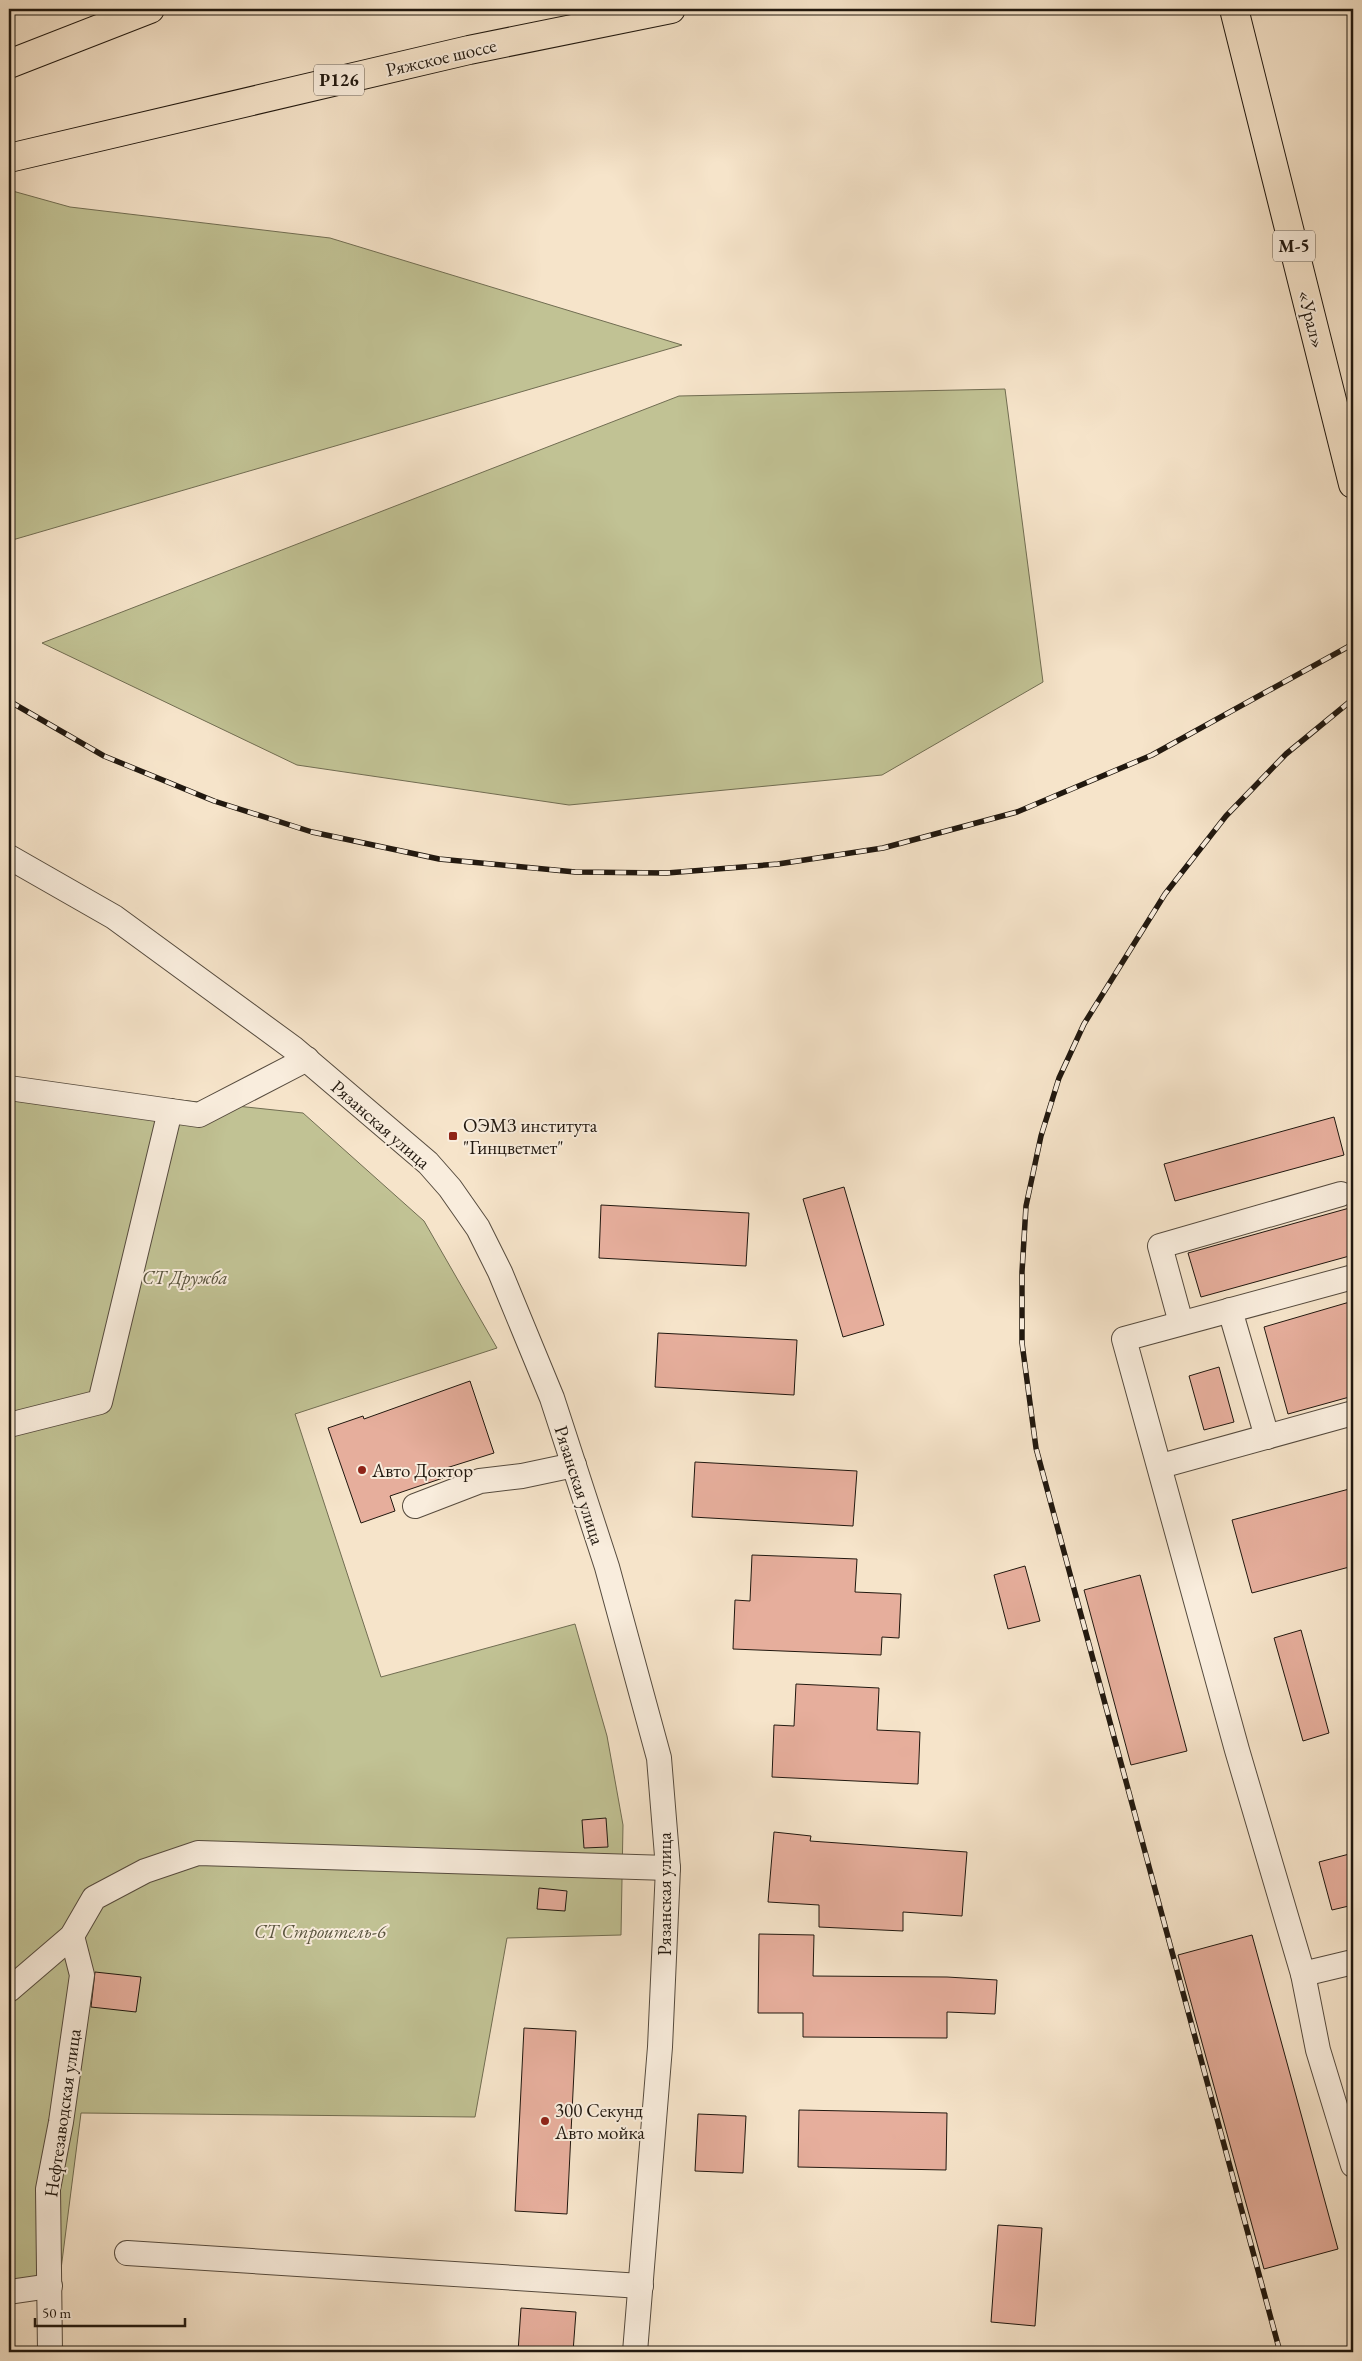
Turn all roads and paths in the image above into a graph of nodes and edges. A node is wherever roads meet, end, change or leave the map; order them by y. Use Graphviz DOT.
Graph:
graph roads {
  1 [pos="150,9"];
  2 [pos="671,9"];
  3 [pos="1234,9"];
  4 [pos="9,64"];
  5 [pos="9,158"];
  6 [pos="1353,484"];
  7 [pos="9,857"];
  8 [pos="307,1059"];
  9 [pos="9,1088"];
  10 [pos="170,1111"];
  11 [pos="1341,1194"];
  12 [pos="1353,1277"];
  13 [pos="1230,1310"];
  14 [pos="1181,1323"];
  15 [pos="1353,1414"];
  16 [pos="9,1426"];
  17 [pos="1267,1437"];
  18 [pos="574,1465"];
  19 [pos="1161,1466"];
  20 [pos="415,1506"];
  21 [pos="668,1868"];
  22 [pos="72,1936"];
  23 [pos="1353,1962"];
  24 [pos="1303,1974"];
  25 [pos="9,1990"];
  26 [pos="1353,2165"];
  27 [pos="127,2253"];
  28 [pos="50,2286"];
  29 [pos="641,2286"];
  30 [pos="9,2292"];
  31 [pos="50,2352"];
  32 [pos="636,2352"];
  1 -- 4 [label="main road"];
  2 -- 5 [label="main road, Ряжское шоссе / Р126"];
  3 -- 6 [label="main road, «Урал» / М-5"];
  7 -- 8 [label="street, Рязанская улица"];
  8 -- 10 [label="street"];
  8 -- 18 [label="street, Рязанская улица"];
  9 -- 10 [label="street"];
  10 -- 16 [label="street"];
  11 -- 14 [label="street"];
  12 -- 13 [label="street"];
  13 -- 14 [label="street"];
  13 -- 17 [label="street"];
  14 -- 19 [label="street"];
  15 -- 17 [label="street"];
  17 -- 19 [label="street"];
  18 -- 20 [label="street"];
  18 -- 21 [label="street, Рязанская улица"];
  19 -- 24 [label="street"];
  21 -- 22 [label="street"];
  21 -- 29 [label="street, Рязанская улица"];
  22 -- 25 [label="street"];
  22 -- 28 [label="street, Нефтезаводская улица"];
  23 -- 24 [label="street"];
  24 -- 26 [label="street"];
  27 -- 29 [label="street"];
  28 -- 30 [label="street"];
  28 -- 31 [label="street, Нефтезаводская улица"];
  29 -- 32 [label="street, Рязанская улица"];
}
